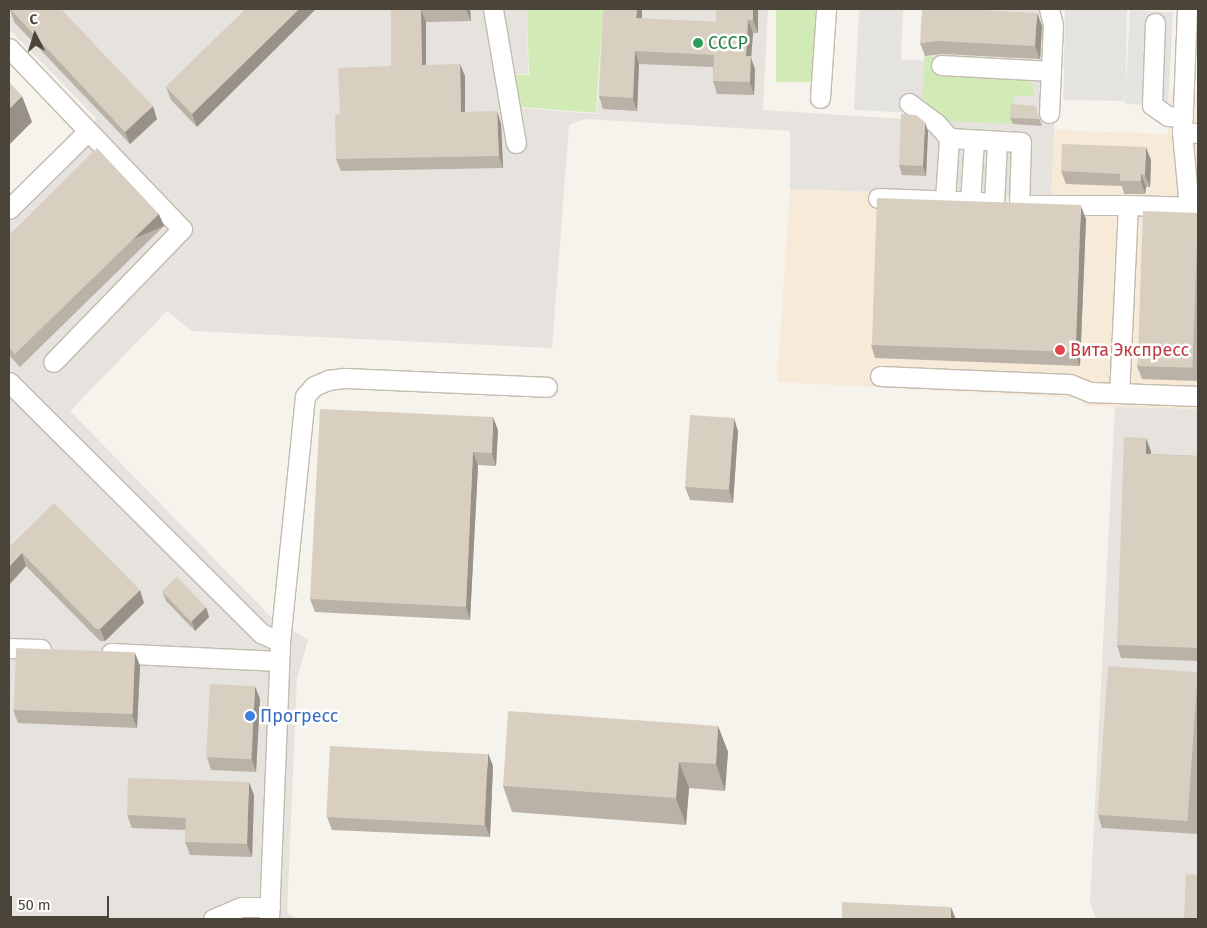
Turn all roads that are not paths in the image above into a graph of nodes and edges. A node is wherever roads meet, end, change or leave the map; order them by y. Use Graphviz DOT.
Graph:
graph roads {
  1 [pos="493,9"];
  2 [pos="826,9"];
  3 [pos="1049,9"];
  4 [pos="1187,9"];
  5 [pos="1154,23"];
  6 [pos="9,48"];
  7 [pos="941,65"];
  8 [pos="1051,71"];
  9 [pos="820,98"];
  10 [pos="909,103"];
  11 [pos="1049,113"];
  12 [pos="1188,127"];
  13 [pos="88,131"];
  14 [pos="948,138"];
  15 [pos="974,140"];
  16 [pos="997,141"];
  17 [pos="516,143"];
  18 [pos="878,198"];
  19 [pos="945,200"];
  20 [pos="970,202"];
  21 [pos="994,203"];
  22 [pos="1019,205"];
  23 [pos="1128,205"];
  24 [pos="1194,207"];
  25 [pos="9,209"];
  26 [pos="53,362"];
  27 [pos="880,376"];
  28 [pos="9,382"];
  29 [pos="547,387"];
  30 [pos="1120,393"];
  31 [pos="1198,396"];
  32 [pos="280,642"];
  33 [pos="9,648"];
  34 [pos="57,650"];
  35 [pos="96,652"];
  36 [pos="279,661"];
  37 [pos="269,913"];
  38 [pos="213,919"];
  1 -- 17 [label="lane"];
  2 -- 9 [label="lane"];
  3 -- 8 [label="lane"];
  4 -- 12 [label="lane"];
  5 -- 12 [label="lane"];
  6 -- 13 [label="lane"];
  7 -- 8 [label="lane"];
  8 -- 11 [label="lane"];
  10 -- 14 [label="lane"];
  12 -- 24 [label="lane"];
  13 -- 25 [label="lane"];
  13 -- 26 [label="lane"];
  14 -- 15 [label="lane"];
  14 -- 19 [label="lane"];
  15 -- 16 [label="lane"];
  15 -- 20 [label="lane"];
  16 -- 21 [label="lane"];
  16 -- 22 [label="lane"];
  18 -- 19 [label="lane"];
  19 -- 20 [label="lane"];
  20 -- 21 [label="lane"];
  21 -- 22 [label="lane"];
  22 -- 23 [label="lane"];
  23 -- 24 [label="lane"];
  23 -- 30 [label="lane"];
  27 -- 30 [label="lane"];
  28 -- 32 [label="lane"];
  29 -- 32 [label="lane"];
  30 -- 31 [label="lane"];
  32 -- 36 [label="lane"];
  33 -- 34 [label="lane"];
  35 -- 36 [label="lane"];
  36 -- 37 [label="lane"];
  37 -- 38 [label="lane"];
}
